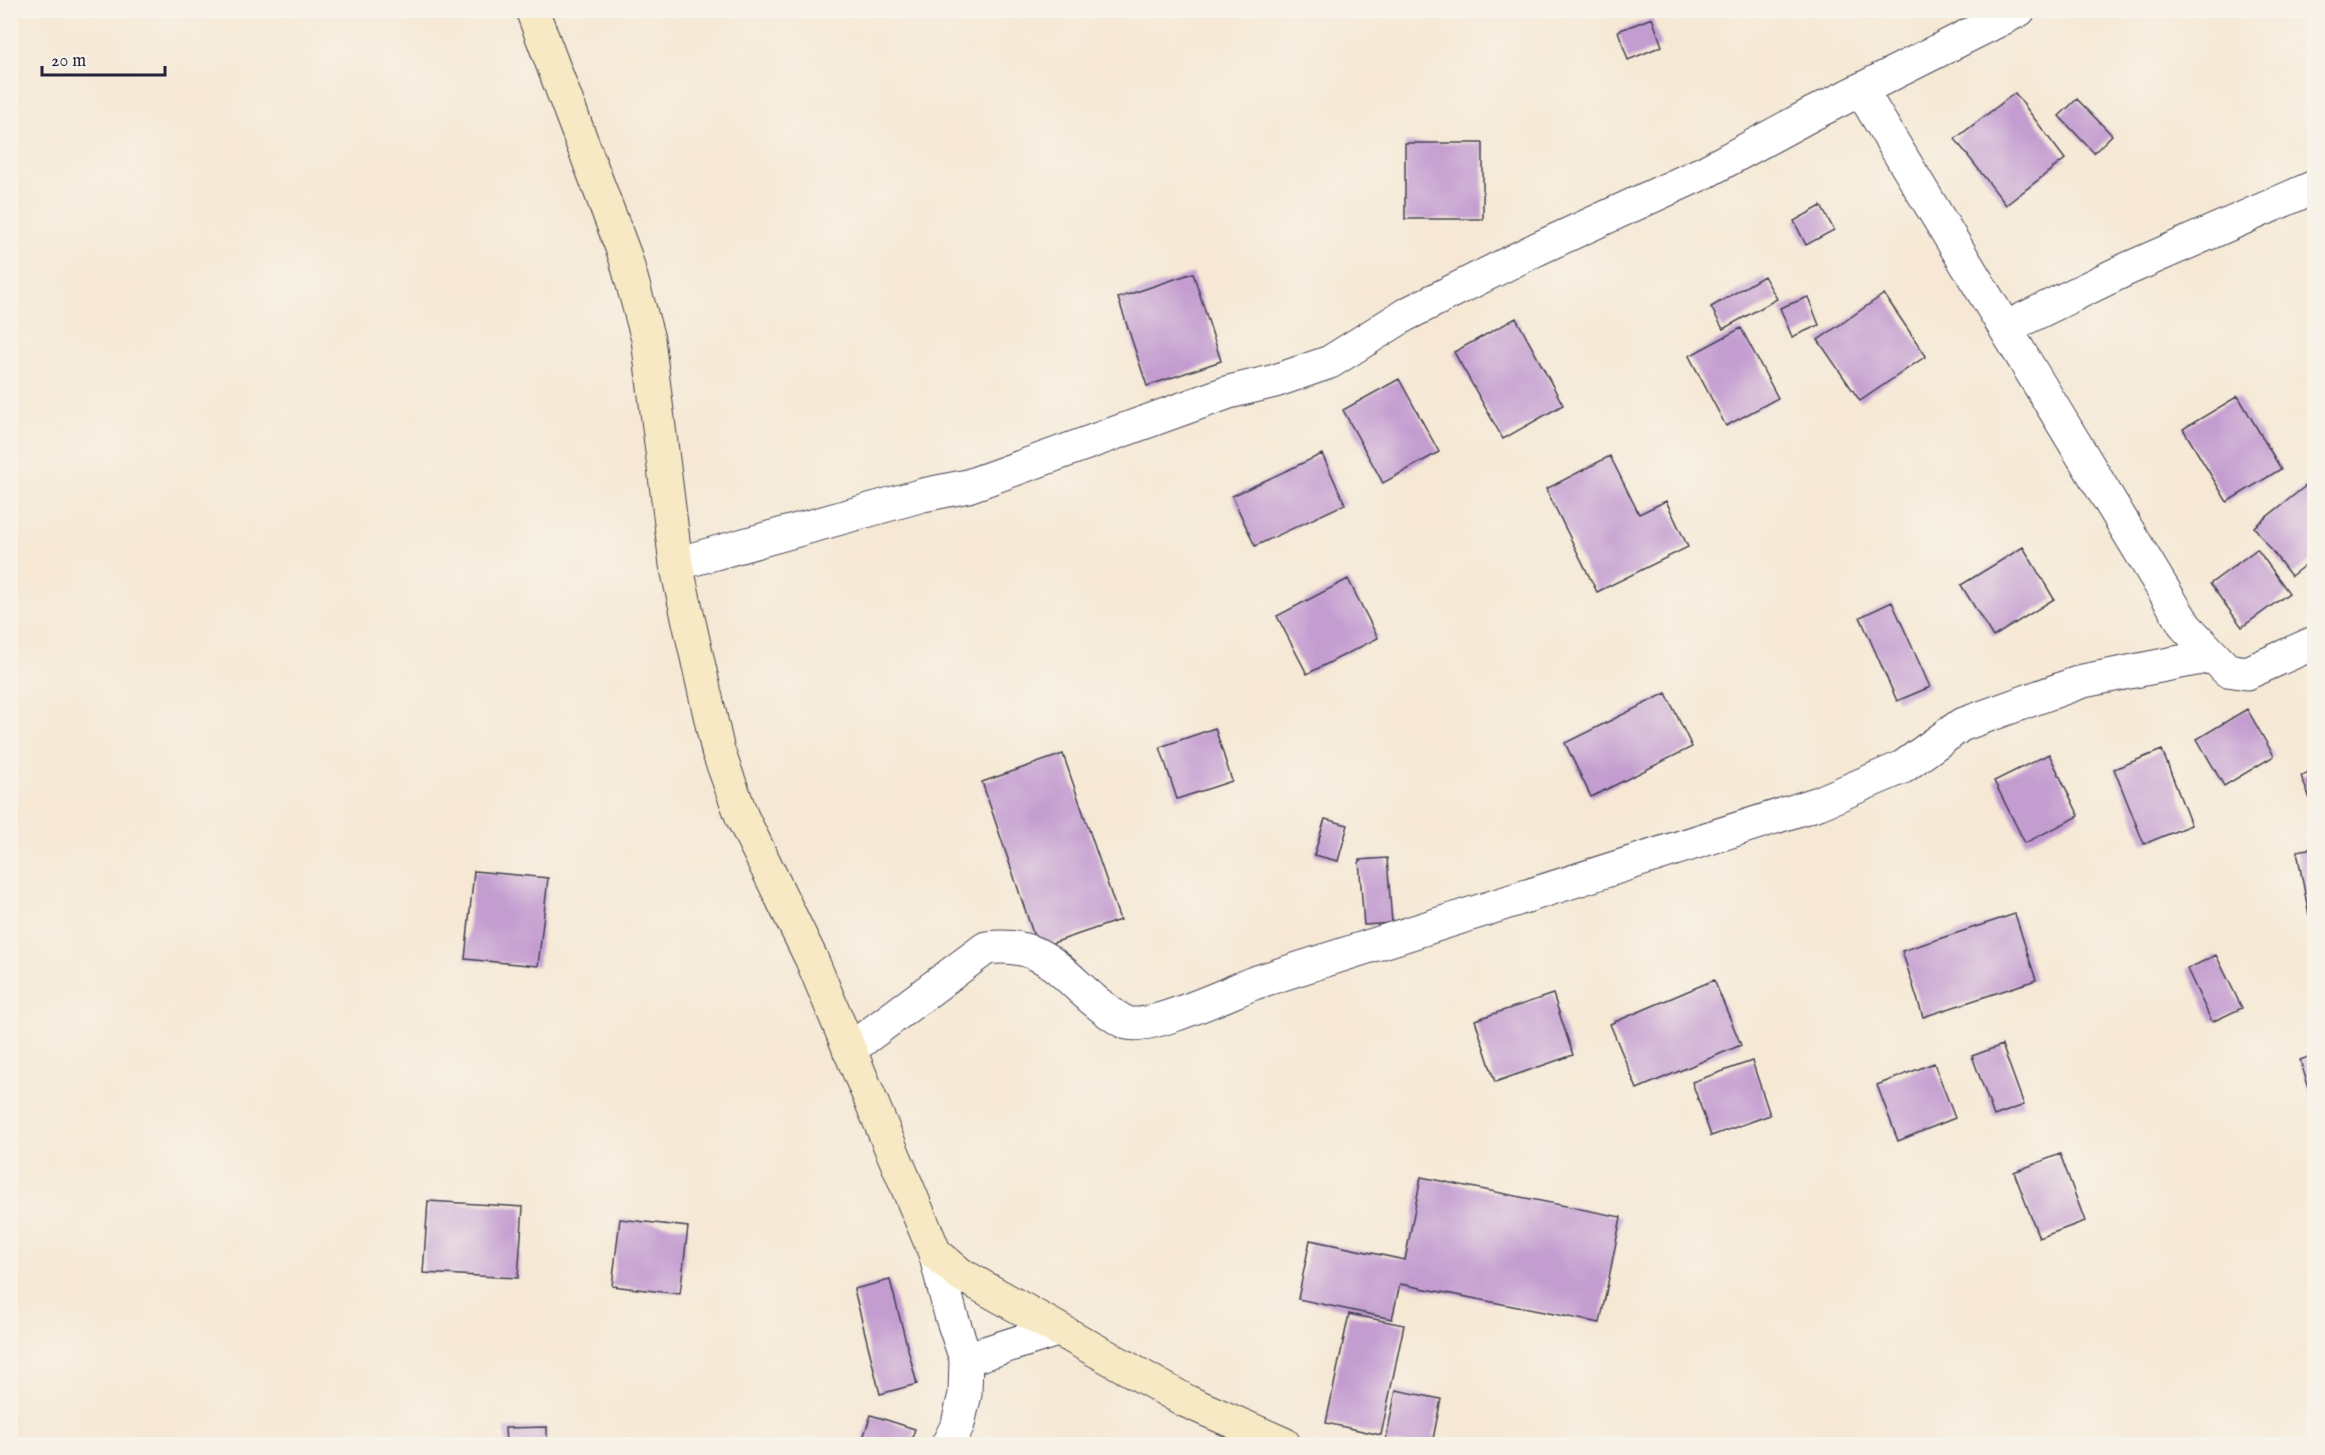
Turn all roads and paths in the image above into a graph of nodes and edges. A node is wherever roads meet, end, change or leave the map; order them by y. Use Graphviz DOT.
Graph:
graph roads {
  1 [pos="532,10"];
  2 [pos="2019,10"];
  3 [pos="1861,90"];
  4 [pos="2314,187"];
  5 [pos="2005,328"];
  6 [pos="676,564"];
  7 [pos="2314,643"];
  8 [pos="2211,656"];
  9 [pos="849,1050"];
  10 [pos="935,1253"];
  11 [pos="1057,1330"];
  12 [pos="966,1359"];
  13 [pos="948,1444"];
  14 [pos="1284,1444"];
  1 -- 6 [label="main road"];
  2 -- 3 [label="street"];
  3 -- 5 [label="street"];
  3 -- 6 [label="street"];
  4 -- 5 [label="street"];
  5 -- 8 [label="street"];
  6 -- 9 [label="main road"];
  7 -- 8 [label="street"];
  8 -- 9 [label="street"];
  9 -- 10 [label="main road"];
  10 -- 11 [label="main road"];
  10 -- 12 [label="street"];
  11 -- 12 [label="street"];
  11 -- 14 [label="main road"];
  12 -- 13 [label="street"];
}
